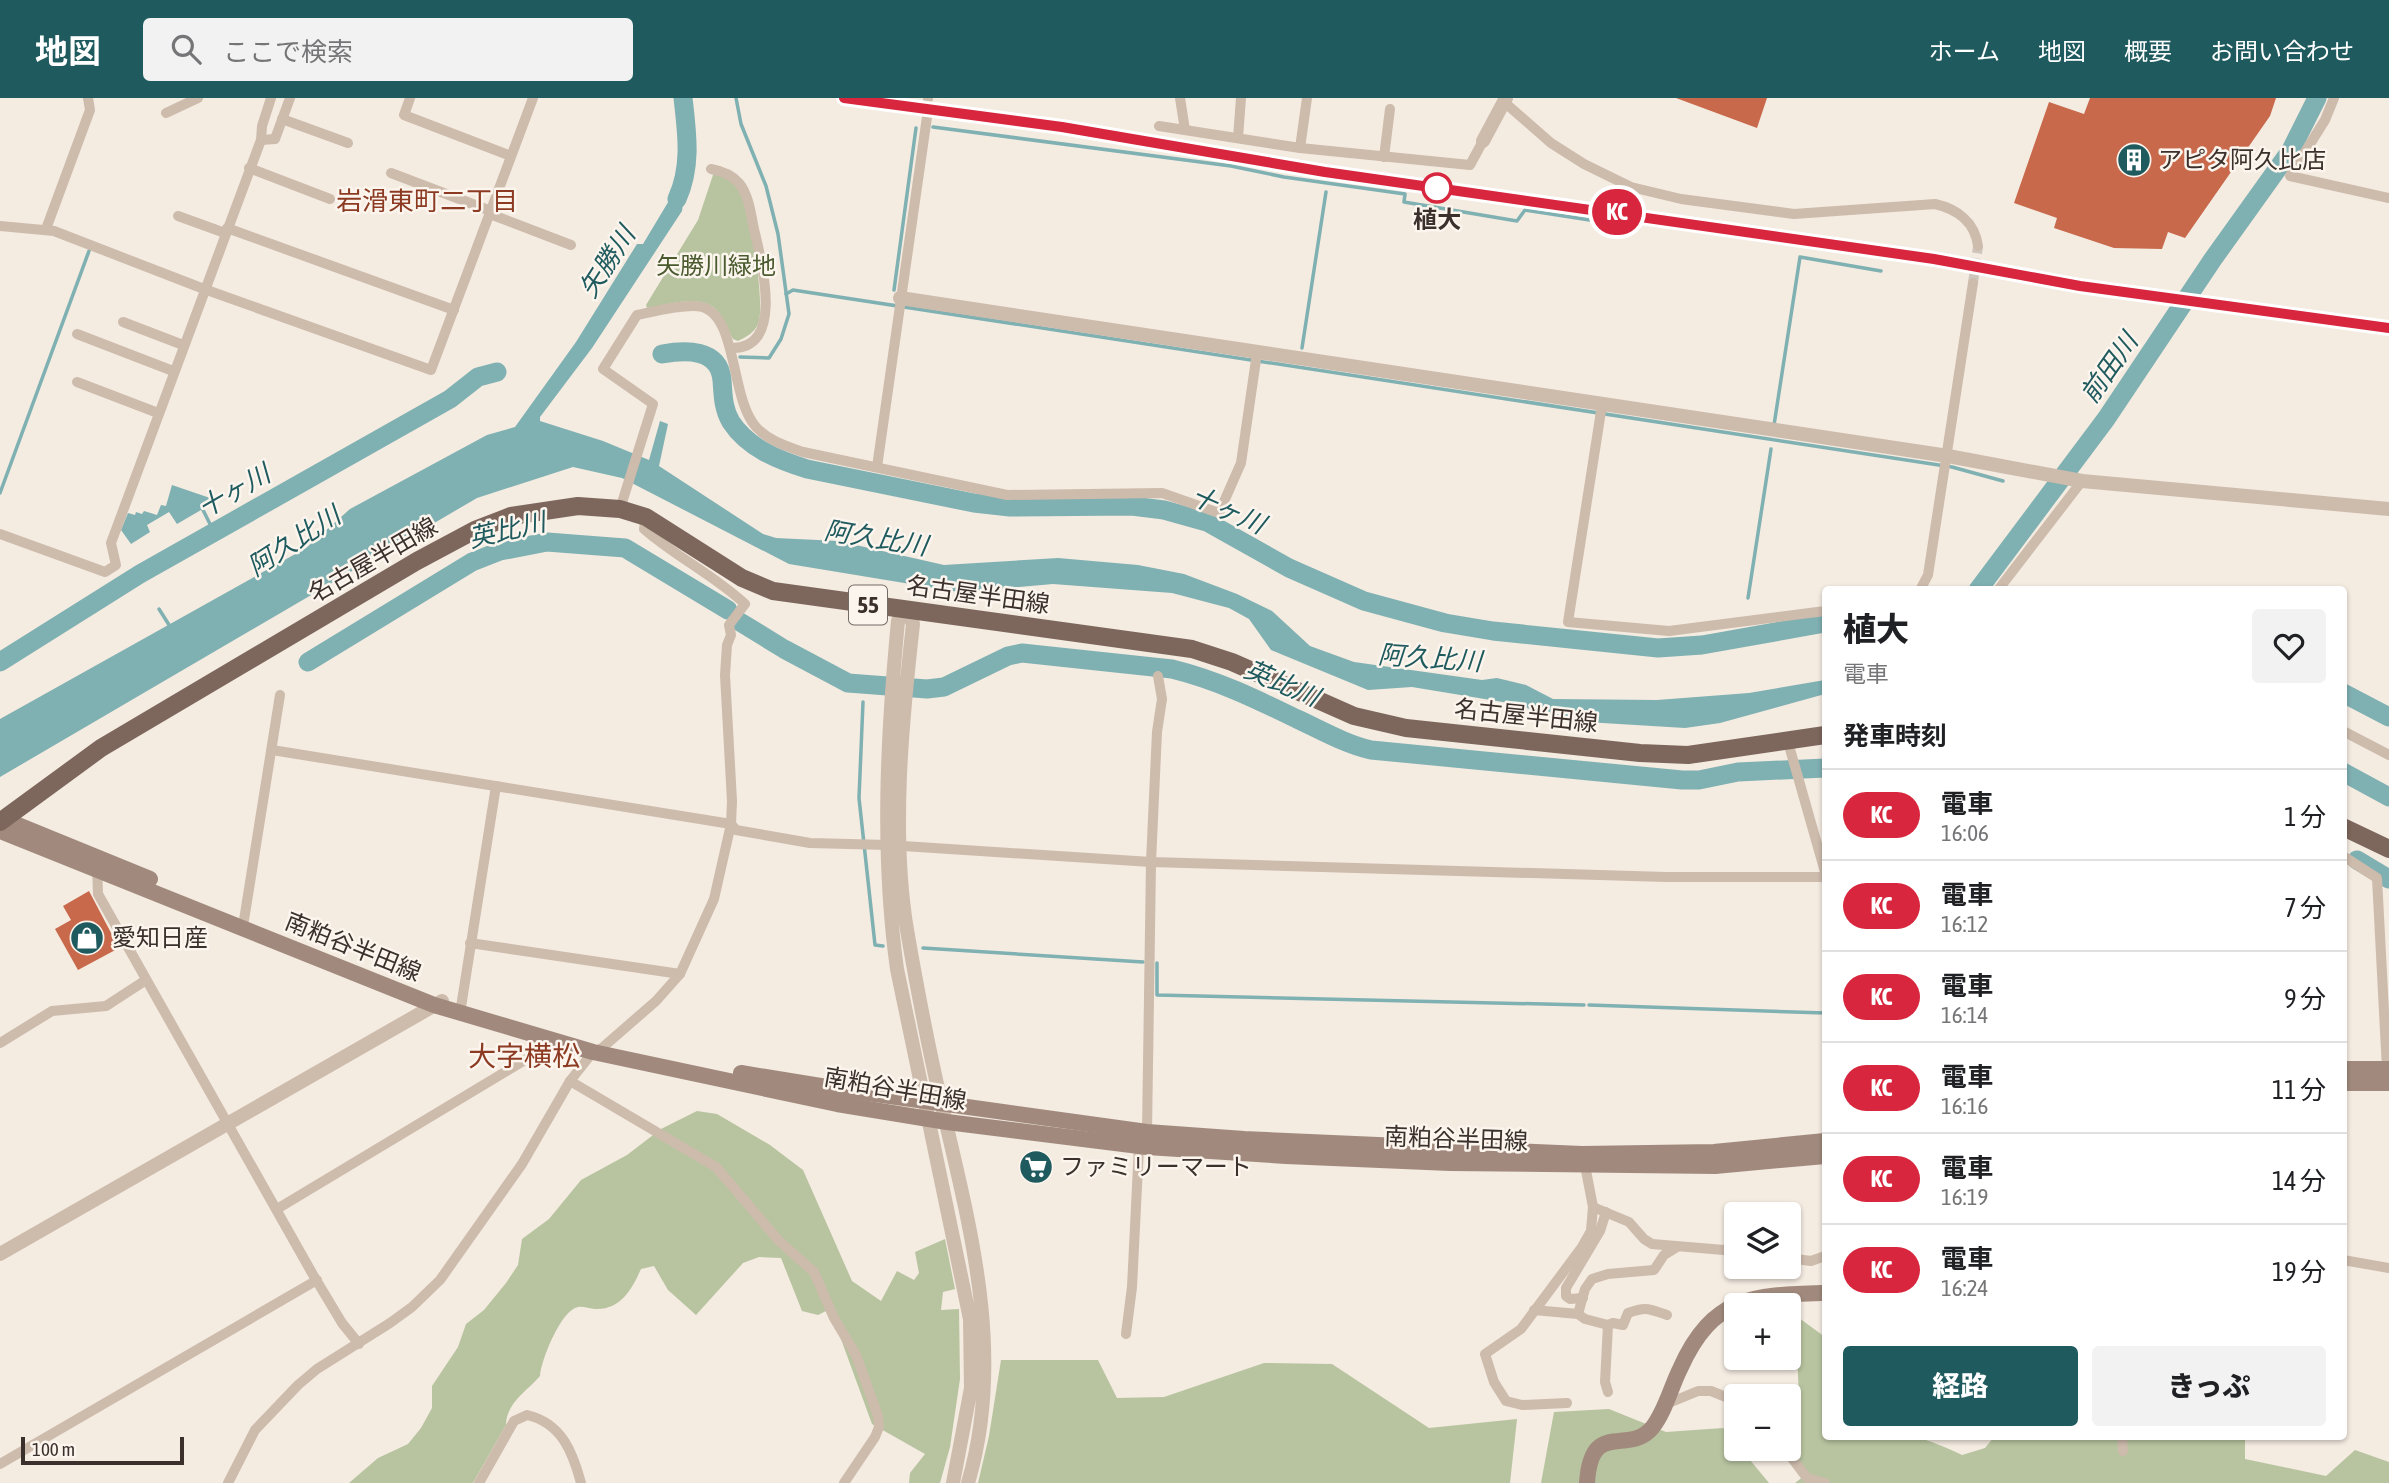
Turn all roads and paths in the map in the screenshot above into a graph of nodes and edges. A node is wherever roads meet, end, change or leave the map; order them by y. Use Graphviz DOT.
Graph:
graph roads {
  1 [pos="88,98"];
  2 [pos="198,98"];
  3 [pos="271,98"];
  4 [pos="290,98"];
  5 [pos="410,98"];
  6 [pos="533,98"];
  7 [pos="1180,98"];
  8 [pos="1241,98"];
  9 [pos="1307,98"];
  10 [pos="2334,98"];
  11 [pos="1505,100"];
  12 [pos="1390,109"];
  13 [pos="166,113"];
  14 [pos="926,117"];
  15 [pos="282,119"];
  16 [pos="1159,126"];
  17 [pos="1185,130"];
  18 [pos="1238,138"];
  19 [pos="261,140"];
  20 [pos="1483,141"];
  21 [pos="348,143"];
  22 [pos="1300,148"];
  23 [pos="511,156"];
  24 [pos="1384,158"];
  25 [pos="249,169"];
  26 [pos="711,169"];
  27 [pos="391,173"];
  28 [pos="2389,198"];
  29 [pos="330,199"];
  30 [pos="490,212"];
  31 [pos="178,216"];
  32 [pos="0,226"];
  33 [pos="46,229"];
  34 [pos="226,230"];
  35 [pos="570,245"];
  36 [pos="1978,246"];
  37 [pos="1973,283"];
  38 [pos="204,289"];
  39 [pos="901,298"];
  40 [pos="454,310"];
  41 [pos="123,322"];
  42 [pos="77,334"];
  43 [pos="183,345"];
  44 [pos="731,348"];
  45 [pos="1257,353"];
  46 [pos="173,372"];
  47 [pos="77,382"];
  48 [pos="1602,405"];
  49 [pos="158,413"];
  50 [pos="1948,456"];
  51 [pos="877,467"];
  52 [pos="2079,481"];
  53 [pos="623,501"];
  54 [pos="2389,509"];
  55 [pos="646,517"];
  56 [pos="0,534"];
  57 [pos="1922,586"];
  58 [pos="2000,586"];
  59 [pos="907,610"];
  60 [pos="1822,611"];
  61 [pos="1158,676"];
  62 [pos="280,695"];
  63 [pos="2347,733"];
  64 [pos="1822,736"];
  65 [pos="1788,742"];
  66 [pos="272,750"];
  67 [pos="2389,755"];
  68 [pos="496,786"];
  69 [pos="1,822"];
  70 [pos="731,824"];
  71 [pos="2347,829"];
  72 [pos="887,845"];
  73 [pos="2389,849"];
  74 [pos="2347,859"];
  75 [pos="96,862"];
  76 [pos="1151,862"];
  77 [pos="1822,865"];
  78 [pos="1822,875"];
  79 [pos="244,920"];
  80 [pos="470,943"];
  81 [pos="680,974"];
  82 [pos="146,980"];
  83 [pos="438,1003"];
  84 [pos="461,1007"];
  85 [pos="555,1042"];
  86 [pos="0,1043"];
  87 [pos="597,1050"];
  88 [pos="2347,1069"];
  89 [pos="2388,1074"];
  90 [pos="570,1081"];
  91 [pos="2347,1082"];
  92 [pos="925,1102"];
  93 [pos="942,1104"];
  94 [pos="929,1119"];
  95 [pos="947,1122"];
  96 [pos="229,1124"];
  97 [pos="1143,1139"];
  98 [pos="1822,1140"];
  99 [pos="1822,1156"];
  100 [pos="1584,1159"];
  101 [pos="1593,1207"];
  102 [pos="277,1209"];
  103 [pos="1606,1212"];
  104 [pos="1677,1247"];
  105 [pos="1724,1250"];
  106 [pos="0,1254"];
  107 [pos="1822,1257"];
  108 [pos="1801,1260"];
  109 [pos="2347,1262"];
  110 [pos="2389,1268"];
  111 [pos="317,1280"];
  112 [pos="1822,1293"];
  113 [pos="1583,1298"];
  114 [pos="1534,1310"];
  115 [pos="1578,1314"];
  116 [pos="1667,1315"];
  117 [pos="1608,1325"];
  118 [pos="1126,1334"];
  119 [pos="359,1344"];
  120 [pos="1608,1392"];
  121 [pos="1724,1396"];
  122 [pos="1567,1403"];
  123 [pos="1664,1405"];
  124 [pos="2122,1440"];
  125 [pos="2123,1451"];
  126 [pos="1794,1461"];
  127 [pos="0,1464"];
  128 [pos="228,1483"];
  129 [pos="479,1483"];
  130 [pos="581,1483"];
  131 [pos="844,1483"];
  132 [pos="953,1483"];
  133 [pos="968,1483"];
  134 [pos="1587,1483"];
  135 [pos="1825,1483"];
  1 -- 33 [label="street"];
  2 -- 13 [label="street"];
  3 -- 19 [label="street"];
  4 -- 15 [label="street"];
  5 -- 23 [label="street"];
  6 -- 23 [label="street"];
  7 -- 17 [label="street"];
  8 -- 18 [label="street"];
  9 -- 22 [label="street"];
  10 -- 28 [label="street"];
  11 -- 20 [label="street"];
  11 -- 36 [label="street"];
  12 -- 24 [label="street"];
  14 -- 39 [label="street"];
  15 -- 19 [label="street"];
  15 -- 21 [label="street"];
  16 -- 17 [label="street"];
  17 -- 18 [label="street"];
  18 -- 22 [label="street"];
  19 -- 25 [label="street"];
  20 -- 24 [label="street"];
  22 -- 24 [label="street"];
  23 -- 30 [label="street"];
  25 -- 29 [label="street"];
  25 -- 34 [label="street"];
  26 -- 44 [label="street"];
  27 -- 30 [label="street"];
  30 -- 35 [label="street"];
  30 -- 40 [label="street"];
  31 -- 34 [label="street"];
  32 -- 33 [label="street"];
  33 -- 38 [label="street"];
  34 -- 38 [label="street"];
  34 -- 40 [label="street"];
  37 -- 50 [label="street"];
  38 -- 40 [label="street"];
  38 -- 43 [label="street"];
  39 -- 45 [label="street"];
  39 -- 51 [label="street"];
  41 -- 43 [label="street"];
  42 -- 46 [label="street"];
  43 -- 46 [label="street"];
  44 -- 51 [label="street"];
  44 -- 53 [label="street"];
  45 -- 48 [label="street"];
  45 -- 51 [label="street"];
  46 -- 49 [label="street"];
  47 -- 49 [label="street"];
  48 -- 50 [label="street"];
  48 -- 60 [label="street"];
  49 -- 56 [label="street"];
  50 -- 52 [label="street"];
  50 -- 57 [label="street"];
  52 -- 54 [label="street"];
  52 -- 58 [label="street"];
  53 -- 55 [label="main road, 名古屋半田線 / 55"];
  53 -- 69 [label="main road, 名古屋半田線 / 55"];
  55 -- 59 [label="main road, 名古屋半田線 / 55"];
  55 -- 70 [label="street"];
  59 -- 65 [label="main road, 名古屋半田線 / 55"];
  59 -- 72 [label="street"];
  61 -- 76 [label="street"];
  62 -- 66 [label="street"];
  63 -- 67 [label="street"];
  64 -- 65 [label="main road, 名古屋半田線 / 55"];
  65 -- 77 [label="street"];
  66 -- 68 [label="street"];
  66 -- 79 [label="street"];
  68 -- 70 [label="street"];
  68 -- 80 [label="street"];
  69 -- 75 [label="main road, 南粕谷半田線"];
  70 -- 72 [label="street"];
  70 -- 81 [label="street"];
  71 -- 73 [label="main road"];
  72 -- 76 [label="street"];
  72 -- 92 [label="street"];
  72 -- 93 [label="street"];
  74 -- 89 [label="street"];
  75 -- 79 [label="main road, 南粕谷半田線"];
  75 -- 82 [label="street"];
  75 -- 83 [label="main road, 南粕谷半田線"];
  76 -- 78 [label="street"];
  76 -- 97 [label="street"];
  79 -- 83 [label="main road, 南粕谷半田線"];
  80 -- 81 [label="street"];
  80 -- 84 [label="street"];
  81 -- 87 [label="street"];
  82 -- 86 [label="street"];
  82 -- 96 [label="street"];
  83 -- 84 [label="main road, 南粕谷半田線"];
  83 -- 85 [label="main road, 南粕谷半田線"];
  83 -- 96 [label="street"];
  84 -- 87 [label="main road, 南粕谷半田線"];
  85 -- 87 [label="main road, 南粕谷半田線"];
  85 -- 102 [label="street"];
  87 -- 90 [label="street"];
  87 -- 92 [label="main road, 南粕谷半田線"];
  87 -- 94 [label="main road, 南粕谷半田線"];
  88 -- 89 [label="main road"];
  89 -- 91 [label="main road"];
  90 -- 119 [label="street"];
  90 -- 131 [label="street"];
  92 -- 93 [label="main road, 南粕谷半田線"];
  92 -- 94 [label="street"];
  93 -- 95 [label="street"];
  93 -- 97 [label="main road, 南粕谷半田線"];
  94 -- 95 [label="main road, 南粕谷半田線"];
  94 -- 132 [label="street"];
  95 -- 97 [label="main road, 南粕谷半田線"];
  95 -- 133 [label="street"];
  96 -- 102 [label="street"];
  96 -- 106 [label="street"];
  97 -- 100 [label="main road, 南粕谷半田線"];
  97 -- 118 [label="street"];
  98 -- 100 [label="main road, 南粕谷半田線"];
  99 -- 100 [label="main road, 南粕谷半田線"];
  100 -- 101 [label="street"];
  101 -- 103 [label="street"];
  101 -- 114 [label="street"];
  102 -- 111 [label="street"];
  103 -- 104 [label="street"];
  103 -- 113 [label="street"];
  104 -- 105 [label="street"];
  104 -- 113 [label="street"];
  107 -- 108 [label="street"];
  109 -- 110 [label="street"];
  111 -- 119 [label="street"];
  111 -- 127 [label="street"];
  112 -- 123 [label="main road"];
  113 -- 115 [label="street"];
  114 -- 115 [label="street"];
  114 -- 122 [label="street"];
  115 -- 117 [label="street"];
  116 -- 117 [label="street"];
  117 -- 120 [label="street"];
  119 -- 128 [label="street"];
  121 -- 123 [label="street"];
  123 -- 134 [label="main road"];
  124 -- 125 [label="street"];
  126 -- 135 [label="street"];
  129 -- 130 [label="street"];
}
